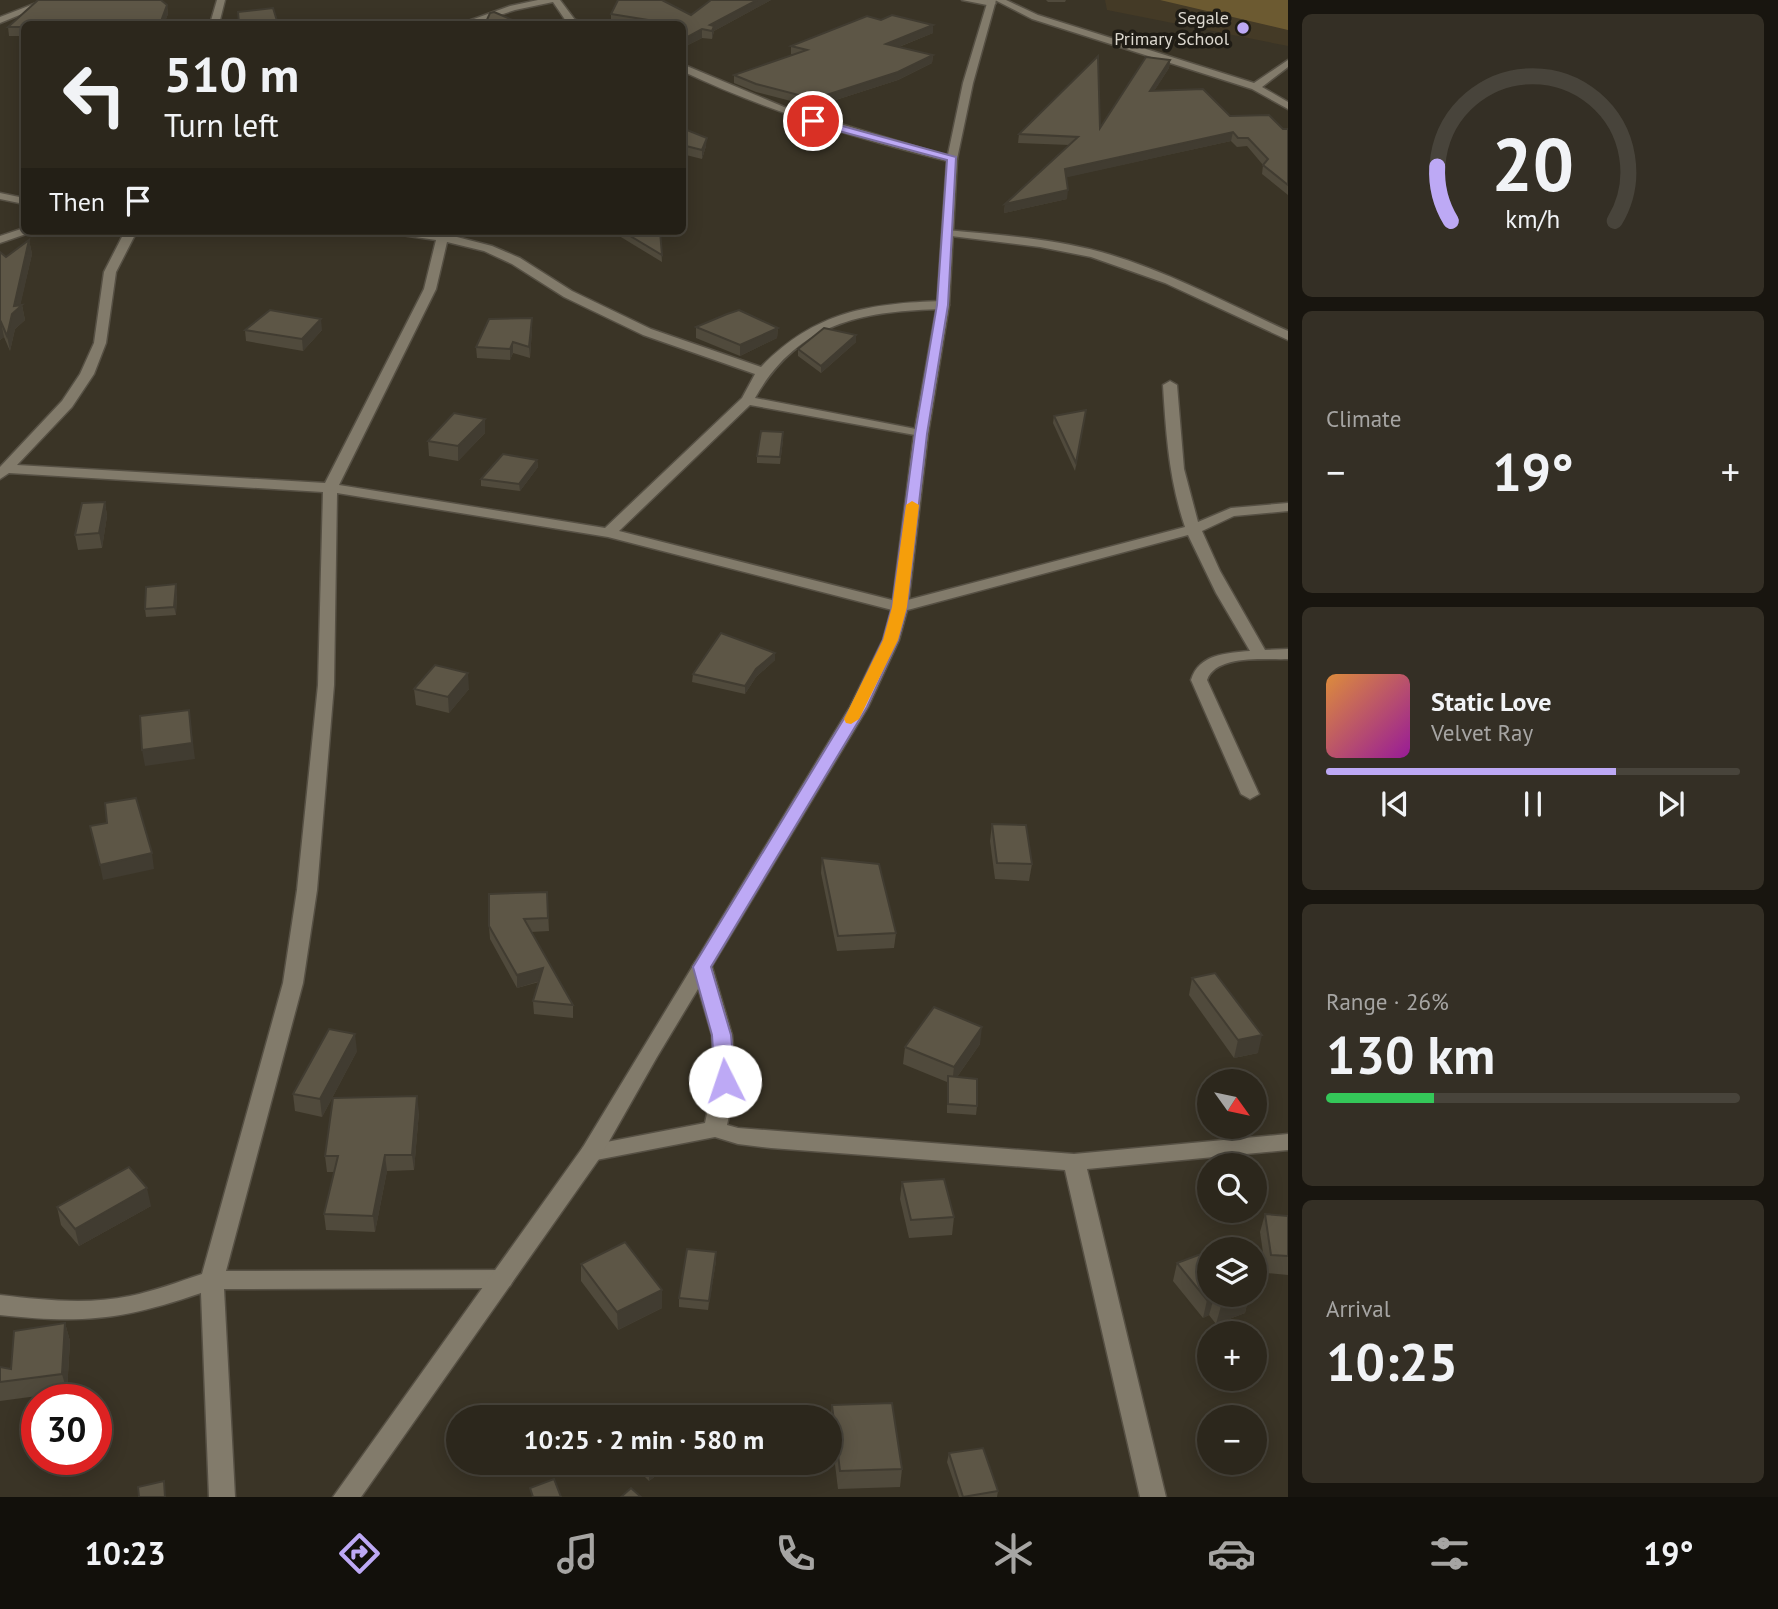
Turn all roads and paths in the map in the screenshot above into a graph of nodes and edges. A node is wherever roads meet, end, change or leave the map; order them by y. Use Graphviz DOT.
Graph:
graph roads {
  1 [pos="52,0"];
  2 [pos="221,0"];
  3 [pos="553,0"];
  4 [pos="966,0"];
  5 [pos="994,1"];
  6 [pos="0,20"];
  7 [pos="215,21"];
  8 [pos="474,21"];
  9 [pos="570,21"];
  10 [pos="1288,63"];
  11 [pos="686,69"];
  12 [pos="1255,88"];
  13 [pos="1288,106"];
  14 [pos="952,159"];
  15 [pos="0,196"];
  16 [pos="21,200"];
  17 [pos="21,232"];
  18 [pos="947,233"];
  19 [pos="129,235"];
  20 [pos="443,235"];
  21 [pos="446,235"];
  22 [pos="0,240"];
  23 [pos="943,305"];
  24 [pos="1288,336"];
  25 [pos="763,373"];
  26 [pos="1170,385"];
  27 [pos="747,400"];
  28 [pos="921,434"];
  29 [pos="3,472"];
  30 [pos="330,488"];
  31 [pos="1288,507"];
  32 [pos="1194,529"];
  33 [pos="607,533"];
  34 [pos="900,607"];
  35 [pos="1288,654"];
  36 [pos="1260,655"];
  37 [pos="1250,794"];
  38 [pos="702,967"];
  39 [pos="715,1129"];
  40 [pos="1288,1142"];
  41 [pos="591,1153"];
  42 [pos="1074,1162"];
  43 [pos="502,1279"];
  44 [pos="212,1280"];
  45 [pos="0,1305"];
  46 [pos="222,1497"];
  47 [pos="346,1497"];
  48 [pos="1153,1497"];
  1 -- 6 [label="street"];
  2 -- 7 [label="street"];
  3 -- 8 [label="street"];
  3 -- 9 [label="street"];
  4 -- 5 [label="street"];
  5 -- 12 [label="street"];
  5 -- 14 [label="street"];
  10 -- 12 [label="street"];
  11 -- 14 [label="street"];
  12 -- 13 [label="street"];
  14 -- 18 [label="street"];
  15 -- 16 [label="street"];
  17 -- 22 [label="street"];
  18 -- 23 [label="street"];
  18 -- 24 [label="street"];
  19 -- 29 [label="street"];
  20 -- 30 [label="street"];
  21 -- 25 [label="street"];
  23 -- 25 [label="street"];
  23 -- 28 [label="street"];
  25 -- 27 [label="street"];
  26 -- 32 [label="street"];
  27 -- 28 [label="street"];
  27 -- 33 [label="street"];
  28 -- 34 [label="street"];
  29 -- 30 [label="street"];
  30 -- 33 [label="street"];
  30 -- 44 [label="street"];
  31 -- 32 [label="street"];
  32 -- 34 [label="street"];
  32 -- 36 [label="street"];
  33 -- 34 [label="street"];
  34 -- 38 [label="street"];
  35 -- 36 [label="street"];
  36 -- 37 [label="street"];
  38 -- 39 [label="street"];
  38 -- 41 [label="street"];
  39 -- 41 [label="street"];
  39 -- 42 [label="street"];
  40 -- 42 [label="street"];
  41 -- 43 [label="street"];
  42 -- 48 [label="street"];
  43 -- 44 [label="street"];
  43 -- 47 [label="street"];
  44 -- 45 [label="street"];
  44 -- 46 [label="street"];
}
